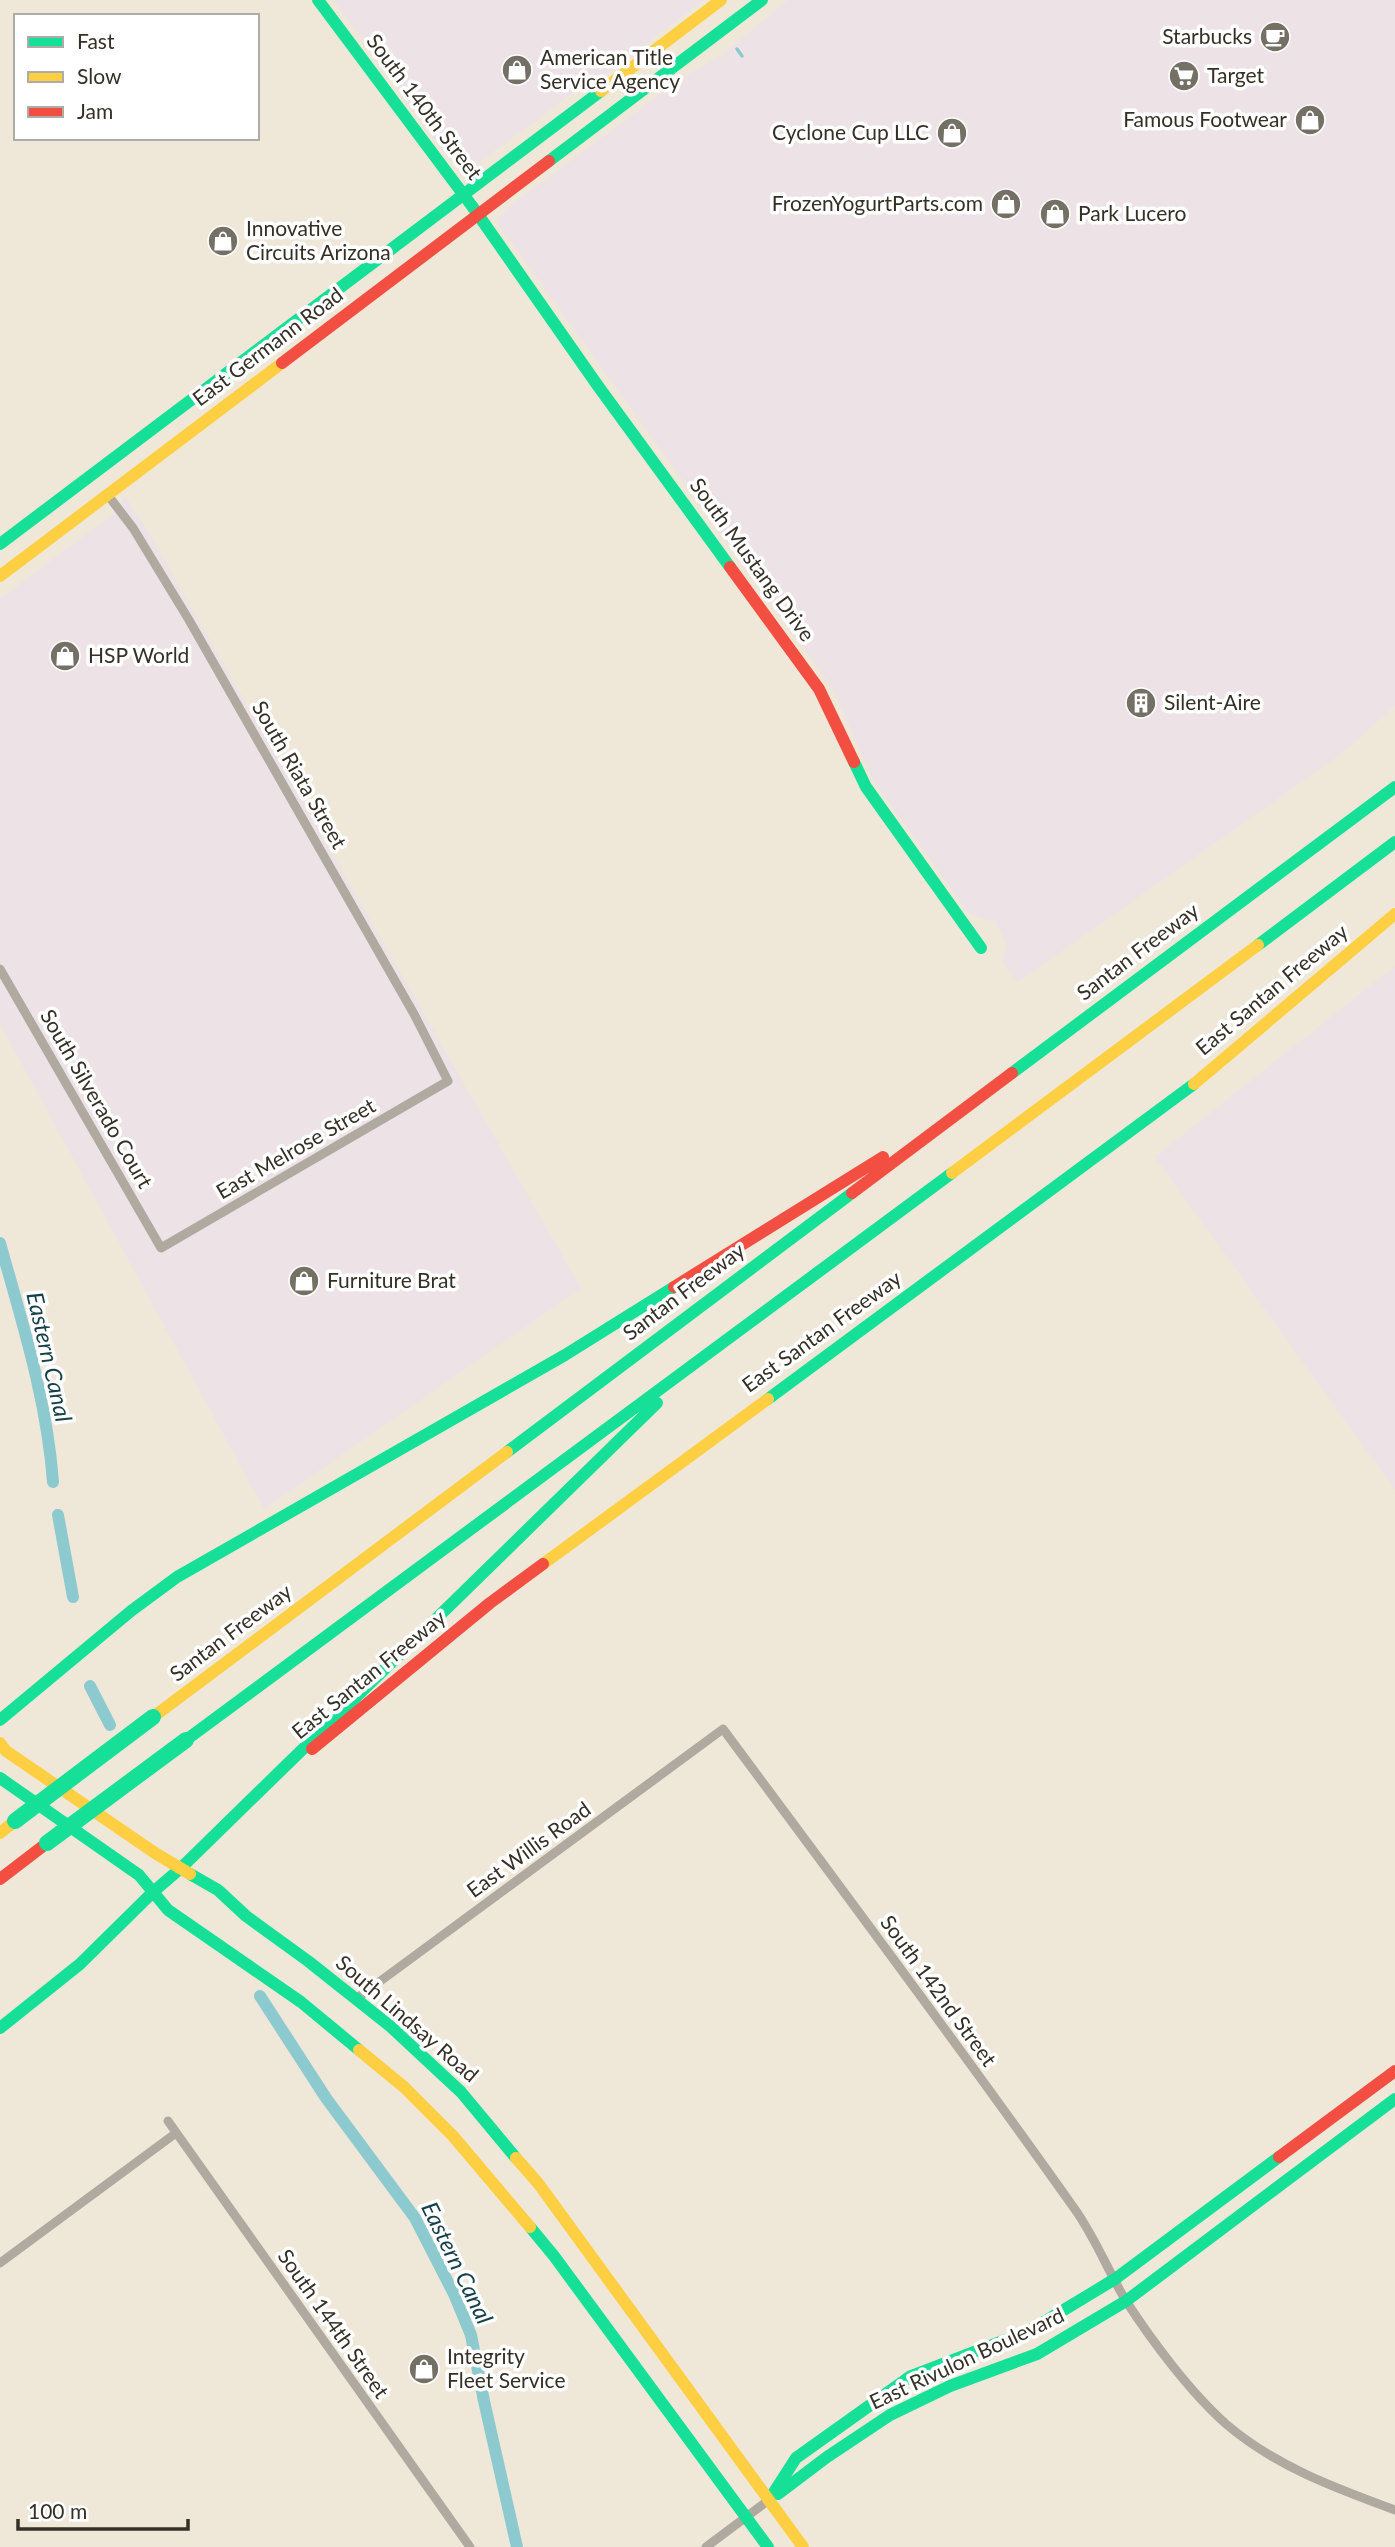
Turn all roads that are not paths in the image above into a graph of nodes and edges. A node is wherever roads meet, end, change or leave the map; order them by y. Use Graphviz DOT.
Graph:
graph roads {
  1 [pos="318,0"];
  2 [pos="721,0"];
  3 [pos="762,0"];
  4 [pos="471,205"];
  5 [pos="107,494"];
  6 [pos="0,544"];
  7 [pos="0,576"];
  8 [pos="1395,775"];
  9 [pos="1395,787"];
  10 [pos="1395,842"];
  11 [pos="1314,847"];
  12 [pos="1395,849"];
  13 [pos="1363,866"];
  14 [pos="1395,914"];
  15 [pos="981,948"];
  16 [pos="0,969"];
  17 [pos="1050,1043"];
  18 [pos="448,1081"];
  19 [pos="162,1248"];
  20 [pos="698,1362"];
  21 [pos="0,1720"];
  22 [pos="723,1729"];
  23 [pos="0,1743"];
  24 [pos="0,1778"];
  25 [pos="272,1781"];
  26 [pos="0,1833"];
  27 [pos="181,1868"];
  28 [pos="0,1879"];
  29 [pos="153,1892"];
  30 [pos="356,1999"];
  31 [pos="0,2028"];
  32 [pos="1395,2071"];
  33 [pos="1395,2099"];
  34 [pos="168,2121"];
  35 [pos="176,2133"];
  36 [pos="0,2263"];
  37 [pos="1115,2279"];
  38 [pos="1126,2301"];
  39 [pos="769,2501"];
  40 [pos="1395,2510"];
  41 [pos="747,2517"];
  42 [pos="470,2547"];
  43 [pos="706,2547"];
  44 [pos="768,2547"];
  45 [pos="803,2547"];
  1 -- 4 [label="main road, South 140th Street"];
  2 -- 4 [label="main road, East Germann Road"];
  3 -- 4 [label="main road, East Germann Road"];
  4 -- 5 [label="main road, East Germann Road"];
  4 -- 6 [label="main road, East Germann Road"];
  4 -- 15 [label="main road, South Mustang Drive"];
  5 -- 7 [label="main road, East Germann Road"];
  5 -- 18 [label="street, South Riata Street"];
  8 -- 11 [label="main road"];
  9 -- 11 [label="main road, Santan Freeway"];
  10 -- 13 [label="main road"];
  11 -- 17 [label="main road, Santan Freeway"];
  12 -- 13 [label="main road"];
  13 -- 20 [label="main road"];
  14 -- 25 [label="main road, East Santan Freeway"];
  16 -- 19 [label="street, South Silverado Court"];
  17 -- 21 [label="main road"];
  17 -- 26 [label="main road, Santan Freeway, bridge"];
  18 -- 19 [label="street, East Melrose Street"];
  20 -- 25 [label="main road"];
  20 -- 28 [label="main road, bridge"];
  22 -- 30 [label="street, East Willis Road"];
  22 -- 37 [label="street, South 142nd Street"];
  23 -- 27 [label="main road, South Lindsay Road"];
  24 -- 29 [label="main road"];
  25 -- 27 [label="main road"];
  27 -- 29 [label="main road"];
  27 -- 30 [label="main road, South Lindsay Road"];
  29 -- 31 [label="main road"];
  29 -- 41 [label="main road"];
  30 -- 39 [label="main road, South Lindsay Road"];
  32 -- 37 [label="main road, East Rivulon Boulevard"];
  33 -- 38 [label="main road, East Rivulon Boulevard"];
  34 -- 35 [label="street, South 144th Street"];
  35 -- 36 [label="street"];
  35 -- 42 [label="street, South 144th Street"];
  37 -- 38 [label="street, South 142nd Street"];
  37 -- 39 [label="main road, East Rivulon Boulevard"];
  38 -- 39 [label="main road, East Rivulon Boulevard"];
  38 -- 40 [label="street, South 142nd Street"];
  39 -- 41 [label="street"];
  39 -- 45 [label="main road, South Lindsay Road"];
  41 -- 43 [label="street"];
  41 -- 44 [label="main road"];
}
